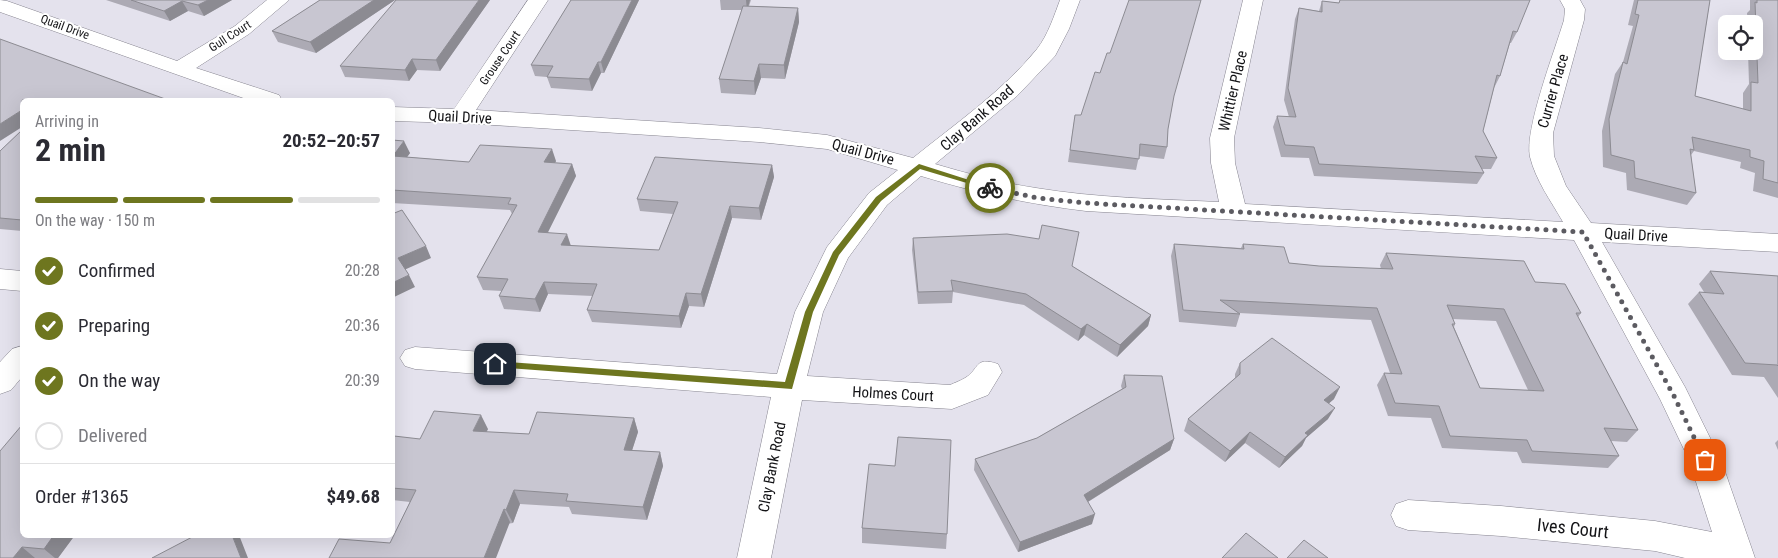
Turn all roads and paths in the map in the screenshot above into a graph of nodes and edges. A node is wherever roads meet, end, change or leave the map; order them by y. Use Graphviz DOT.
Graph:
graph roads {
  1 [pos="279,0"];
  2 [pos="538,0"];
  3 [pos="1070,0"];
  4 [pos="1253,0"];
  5 [pos="1570,0"];
  6 [pos="11,4"];
  7 [pos="179,70"];
  8 [pos="265,98"];
  9 [pos="395,114"];
  10 [pos="461,116"];
  11 [pos="919,167"];
  12 [pos="1234,211"];
  13 [pos="1583,232"];
  14 [pos="1778,243"];
  15 [pos="0,280"];
  16 [pos="20,281"];
  17 [pos="415,358"];
  18 [pos="20,359"];
  19 [pos="987,372"];
  20 [pos="0,382"];
  21 [pos="789,386"];
  22 [pos="1408,515"];
  23 [pos="1737,556"];
  24 [pos="754,558"];
  1 -- 7 [label="street, Gull Court"];
  2 -- 10 [label="street, Grouse Court"];
  3 -- 11 [label="street, Clay Bank Road"];
  4 -- 12 [label="street, Whittier Place"];
  5 -- 13 [label="street, Currier Place"];
  6 -- 7 [label="street, Quail Drive"];
  7 -- 8 [label="street, Quail Drive"];
  9 -- 10 [label="street, Quail Drive"];
  10 -- 11 [label="street, Quail Drive"];
  11 -- 12 [label="street, Quail Drive"];
  11 -- 21 [label="street, Clay Bank Road"];
  12 -- 13 [label="street, Quail Drive"];
  13 -- 14 [label="street, Quail Drive"];
  13 -- 23 [label="street, Currier Place"];
  15 -- 16 [label="street"];
  17 -- 21 [label="street, Holmes Court"];
  18 -- 20 [label="street"];
  19 -- 21 [label="street, Holmes Court"];
  21 -- 24 [label="street, Clay Bank Road"];
  22 -- 23 [label="street, Ives Court"];
}
